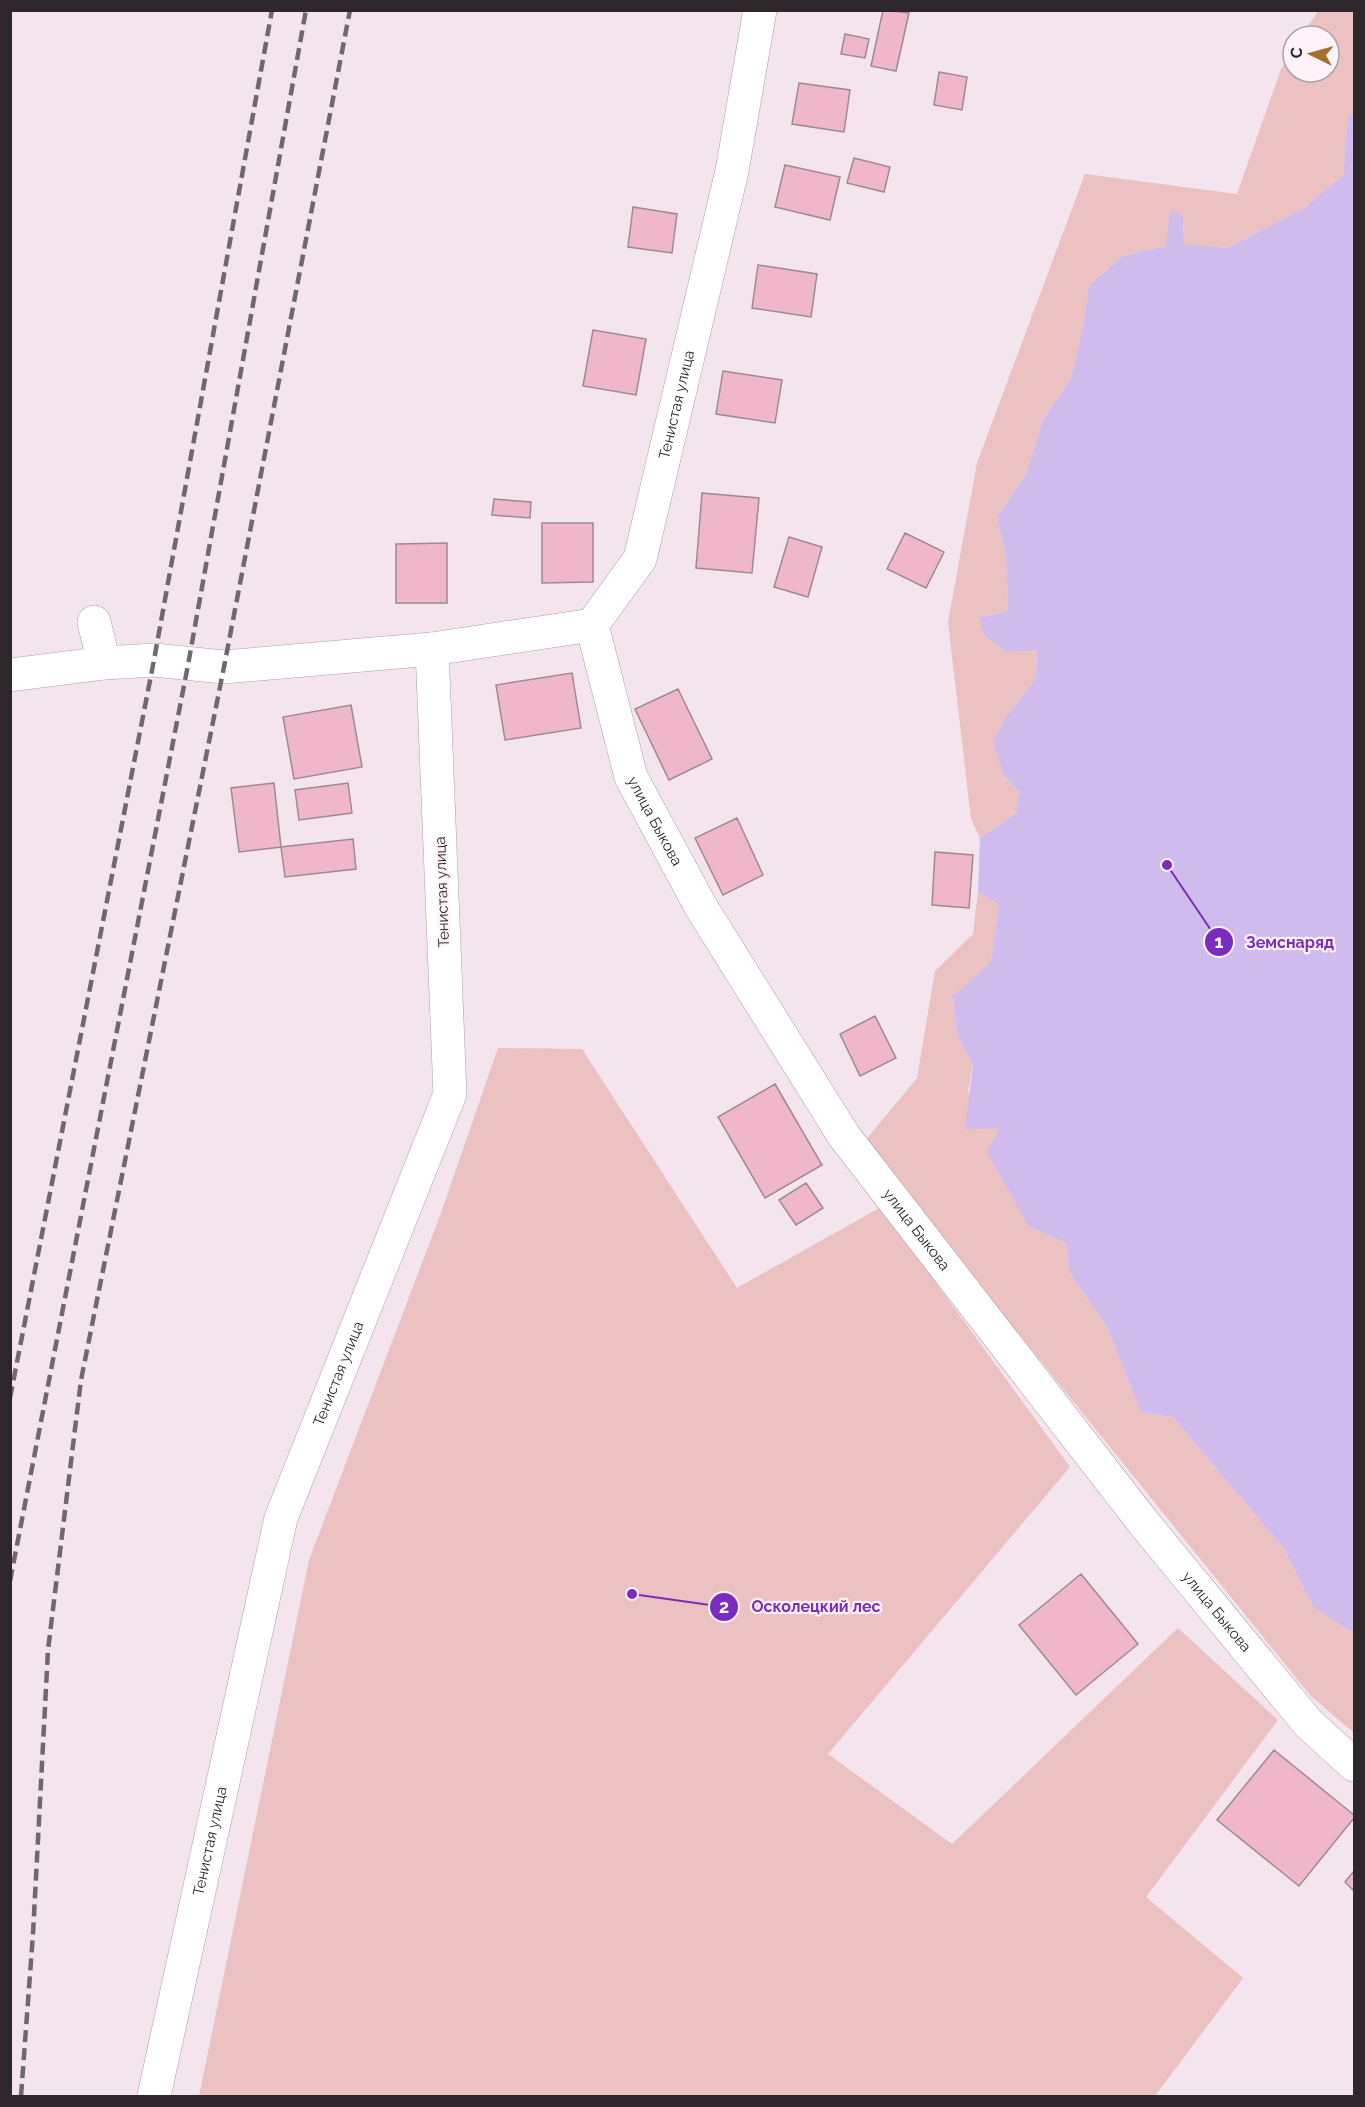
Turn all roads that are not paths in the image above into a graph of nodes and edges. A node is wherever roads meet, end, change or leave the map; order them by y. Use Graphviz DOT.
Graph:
graph roads {
  1 [pos="760,10"];
  2 [pos="94,622"];
  3 [pos="592,625"];
  4 [pos="432,649"];
  5 [pos="104,663"];
  6 [pos="10,675"];
  7 [pos="1354,1765"];
  8 [pos="154,2097"];
  1 -- 3 [label="street, Тенистая улица"];
  2 -- 5 [label="street"];
  3 -- 4 [label="street"];
  3 -- 7 [label="street, улица Быкова"];
  4 -- 5 [label="street"];
  4 -- 8 [label="street, Тенистая улица"];
  5 -- 6 [label="street"];
}
